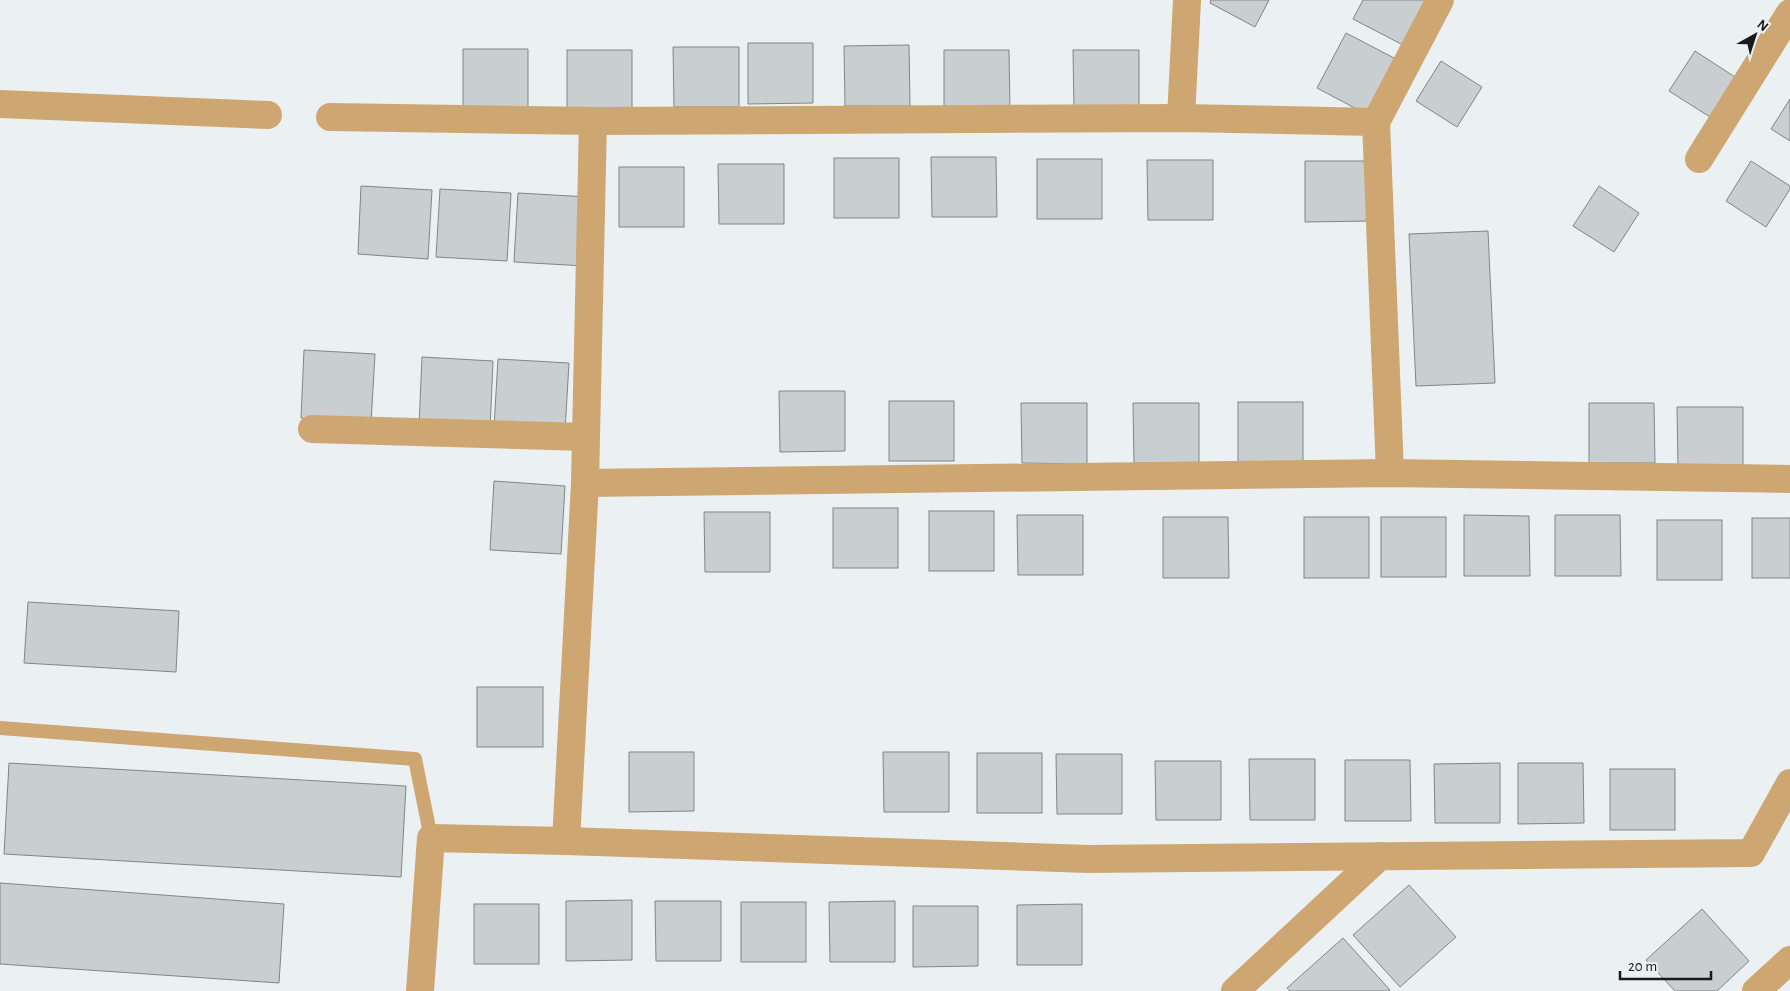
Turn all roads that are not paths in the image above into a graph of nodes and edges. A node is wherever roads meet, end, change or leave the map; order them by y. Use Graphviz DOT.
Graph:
graph roads {
  1 [pos="1187,0"];
  2 [pos="1440,0"];
  3 [pos="1790,12"];
  4 [pos="0,104"];
  5 [pos="268,115"];
  6 [pos="330,116"];
  7 [pos="1181,118"];
  8 [pos="593,121"];
  9 [pos="1376,122"];
  10 [pos="1699,159"];
  11 [pos="312,429"];
  12 [pos="586,437"];
  13 [pos="1390,473"];
  14 [pos="1790,479"];
  15 [pos="585,483"];
  16 [pos="0,728"];
  17 [pos="1790,783"];
  18 [pos="431,838"];
  19 [pos="566,841"];
  20 [pos="1380,856"];
  21 [pos="1790,960"];
  22 [pos="420,991"];
  23 [pos="1235,991"];
  24 [pos="1756,991"];
  1 -- 7 [label="street"];
  2 -- 9 [label="street"];
  3 -- 10 [label="street"];
  4 -- 5 [label="street"];
  6 -- 8 [label="street"];
  7 -- 8 [label="street"];
  7 -- 9 [label="street"];
  8 -- 12 [label="street"];
  9 -- 13 [label="street"];
  11 -- 12 [label="street"];
  12 -- 15 [label="street"];
  13 -- 14 [label="street"];
  13 -- 15 [label="street"];
  15 -- 19 [label="street"];
  16 -- 18 [label="lane"];
  17 -- 20 [label="street"];
  18 -- 19 [label="street"];
  18 -- 22 [label="street"];
  19 -- 20 [label="street"];
  20 -- 23 [label="street"];
  21 -- 24 [label="street"];
}
